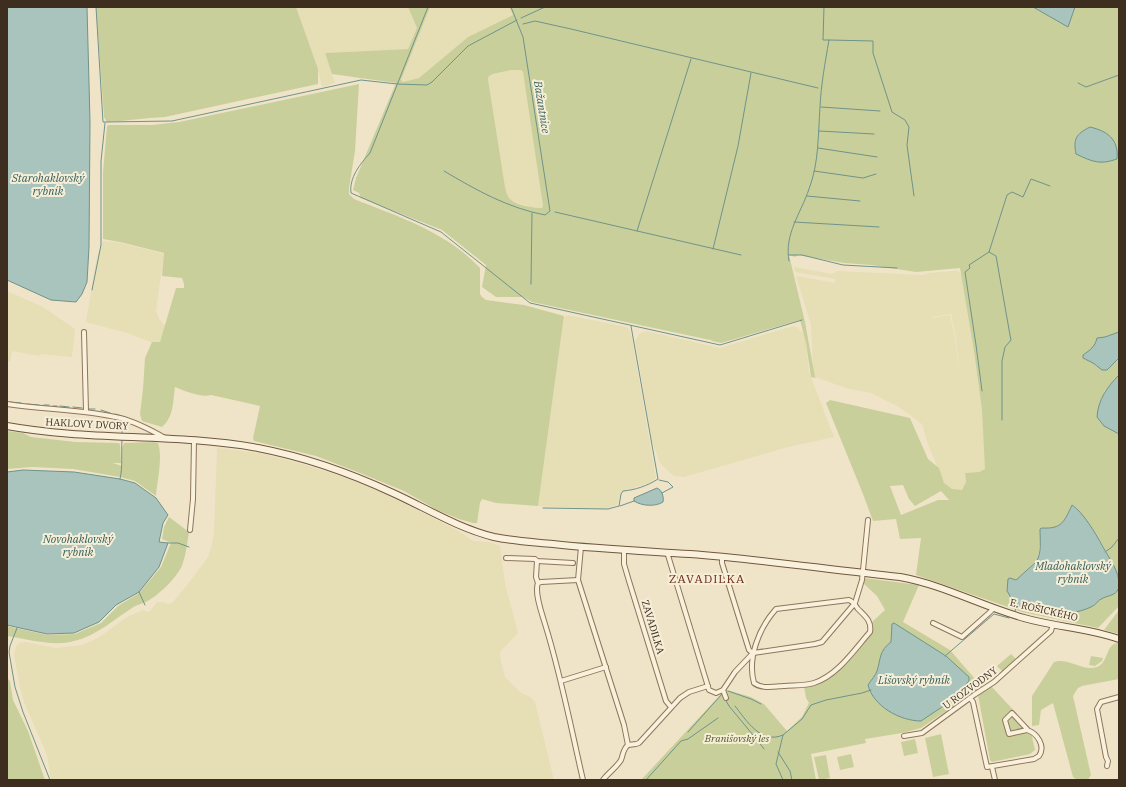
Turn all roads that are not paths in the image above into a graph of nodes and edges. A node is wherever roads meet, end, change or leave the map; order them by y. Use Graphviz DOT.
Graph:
graph roads {
  1 [pos="84,332"];
  2 [pos="7,404"];
  3 [pos="86,411"];
  4 [pos="7,426"];
  5 [pos="166,438"];
  6 [pos="194,440"];
  7 [pos="868,520"];
  8 [pos="190,530"];
  9 [pos="581,547"];
  10 [pos="624,550"];
  11 [pos="667,552"];
  12 [pos="722,557"];
  13 [pos="506,558"];
  14 [pos="537,561"];
  15 [pos="573,563"];
  16 [pos="862,573"];
  17 [pos="578,580"];
  18 [pos="538,583"];
  19 [pos="855,603"];
  20 [pos="994,608"];
  21 [pos="933,623"];
  22 [pos="1053,624"];
  23 [pos="1119,639"];
  24 [pos="753,652"];
  25 [pos="606,667"];
  26 [pos="561,682"];
  27 [pos="708,686"];
  28 [pos="723,690"];
  29 [pos="1119,697"];
  30 [pos="726,698"];
  31 [pos="970,698"];
  32 [pos="671,707"];
  33 [pos="1027,730"];
  34 [pos="904,736"];
  35 [pos="628,745"];
  36 [pos="1108,766"];
  37 [pos="992,767"];
  38 [pos="583,780"];
  39 [pos="603,780"];
  40 [pos="995,780"];
  1 -- 3 [label="street, HAKLOVY DVORY"];
  2 -- 3 [label="street, HAKLOVY DVORY"];
  3 -- 5 [label="street, HAKLOVY DVORY"];
  4 -- 5 [label="street, HAKLOVY DVORY"];
  5 -- 6 [label="street, HAKLOVY DVORY"];
  6 -- 8 [label="street"];
  6 -- 9 [label="street"];
  7 -- 16 [label="street"];
  9 -- 10 [label="street"];
  9 -- 17 [label="street"];
  10 -- 11 [label="street"];
  10 -- 32 [label="street, ZAVADILKA"];
  11 -- 12 [label="street"];
  11 -- 27 [label="street"];
  12 -- 16 [label="street"];
  12 -- 24 [label="street"];
  13 -- 14 [label="street"];
  14 -- 15 [label="street"];
  14 -- 18 [label="street"];
  16 -- 19 [label="street"];
  16 -- 20 [label="street, E. ROŠICKÉHO"];
  17 -- 18 [label="street"];
  17 -- 25 [label="street"];
  18 -- 26 [label="street"];
  19 -- 24 [label="street"];
  19 -- 24 [label="street"];
  19 -- 24 [label="street"];
  20 -- 21 [label="street"];
  20 -- 22 [label="street, E. ROŠICKÉHO"];
  22 -- 23 [label="street, E. ROŠICKÉHO"];
  22 -- 31 [label="street, U ROZVODNY"];
  24 -- 28 [label="street"];
  25 -- 26 [label="street"];
  25 -- 35 [label="street"];
  26 -- 38 [label="street"];
  27 -- 28 [label="street"];
  27 -- 32 [label="street"];
  28 -- 30 [label="street"];
  29 -- 36 [label="street"];
  31 -- 34 [label="street, U ROZVODNY"];
  31 -- 37 [label="street"];
  32 -- 35 [label="street"];
  33 -- 33 [label="street"];
  33 -- 37 [label="street"];
  35 -- 39 [label="street"];
  37 -- 40 [label="street"];
}
